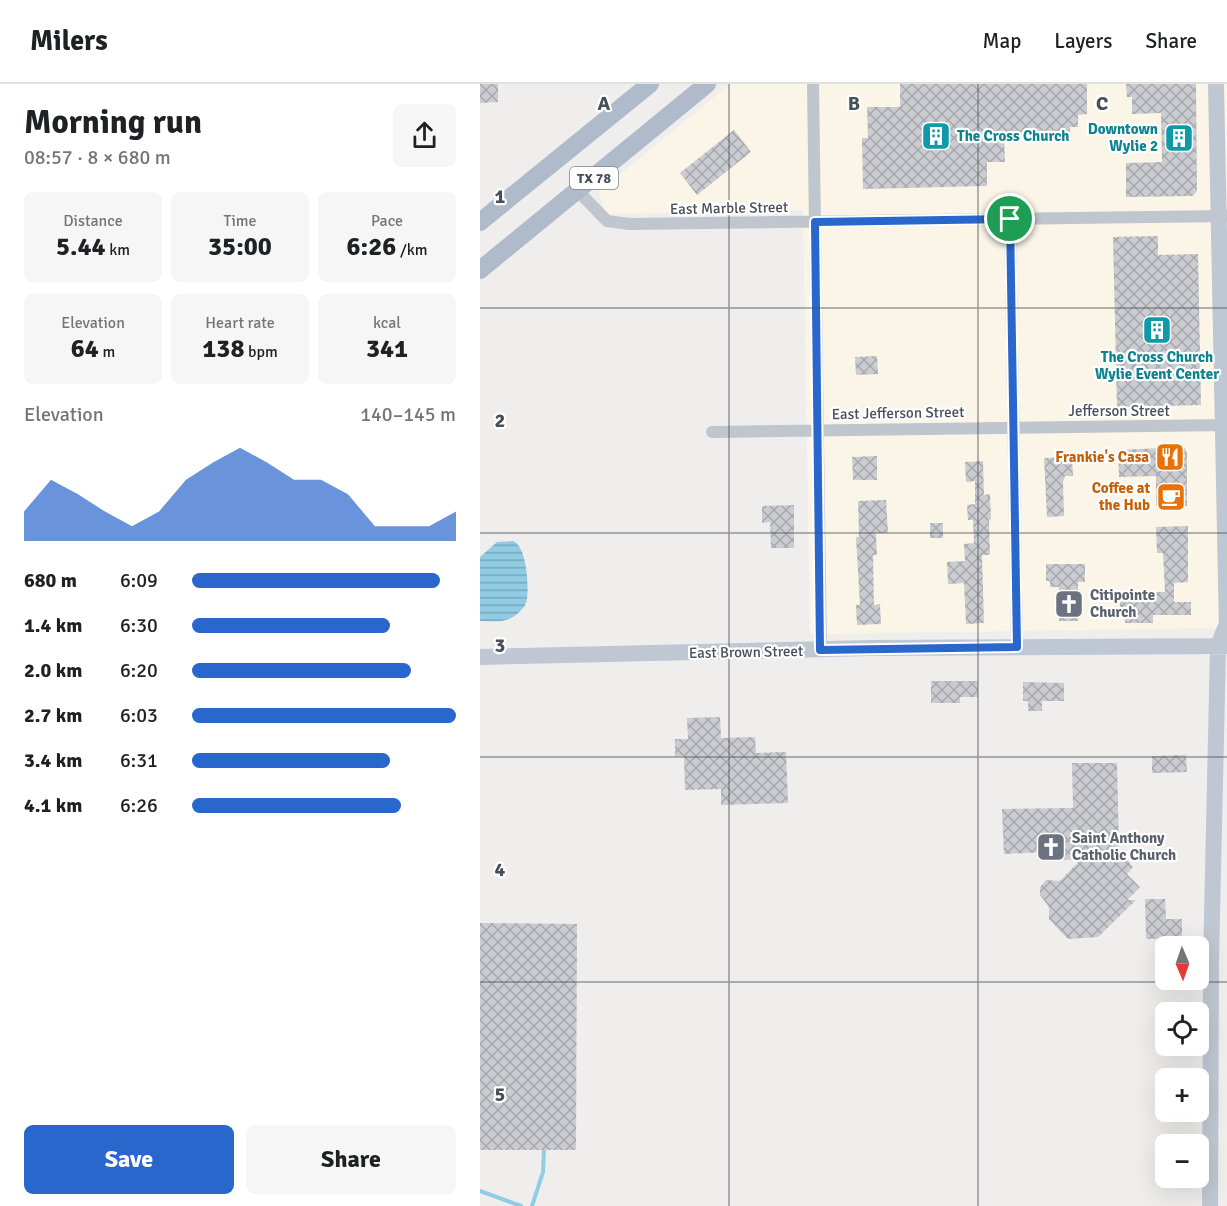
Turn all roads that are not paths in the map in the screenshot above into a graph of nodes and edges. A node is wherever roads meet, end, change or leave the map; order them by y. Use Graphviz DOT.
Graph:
graph roads {
  1 [pos="650,84"];
  2 [pos="707,84"];
  3 [pos="813,84"];
  4 [pos="1216,84"];
  5 [pos="578,191"];
  6 [pos="1222,216"];
  7 [pos="1010,219"];
  8 [pos="480,222"];
  9 [pos="815,222"];
  10 [pos="480,270"];
  11 [pos="1224,425"];
  12 [pos="1012,426"];
  13 [pos="817,430"];
  14 [pos="712,432"];
  15 [pos="1224,638"];
  16 [pos="1017,647"];
  17 [pos="820,650"];
  18 [pos="480,657"];
  19 [pos="1210,1206"];
  1 -- 8 [label="main road, TX 78"];
  2 -- 5 [label="main road, TX 78"];
  3 -- 9 [label="street"];
  4 -- 6 [label="main road"];
  5 -- 9 [label="street, East Marble Street"];
  5 -- 10 [label="main road, TX 78"];
  6 -- 7 [label="street, East Marble Street"];
  6 -- 11 [label="main road"];
  7 -- 9 [label="street, East Marble Street"];
  7 -- 12 [label="street"];
  9 -- 13 [label="street"];
  11 -- 12 [label="street, Jefferson Street"];
  11 -- 15 [label="main road"];
  12 -- 13 [label="street, East Jefferson Street"];
  12 -- 16 [label="street"];
  13 -- 14 [label="street, East Jefferson Street"];
  13 -- 17 [label="street"];
  15 -- 16 [label="main road, East Brown Street"];
  15 -- 19 [label="main road"];
  16 -- 17 [label="main road, East Brown Street"];
  17 -- 18 [label="main road, East Brown Street"];
}
